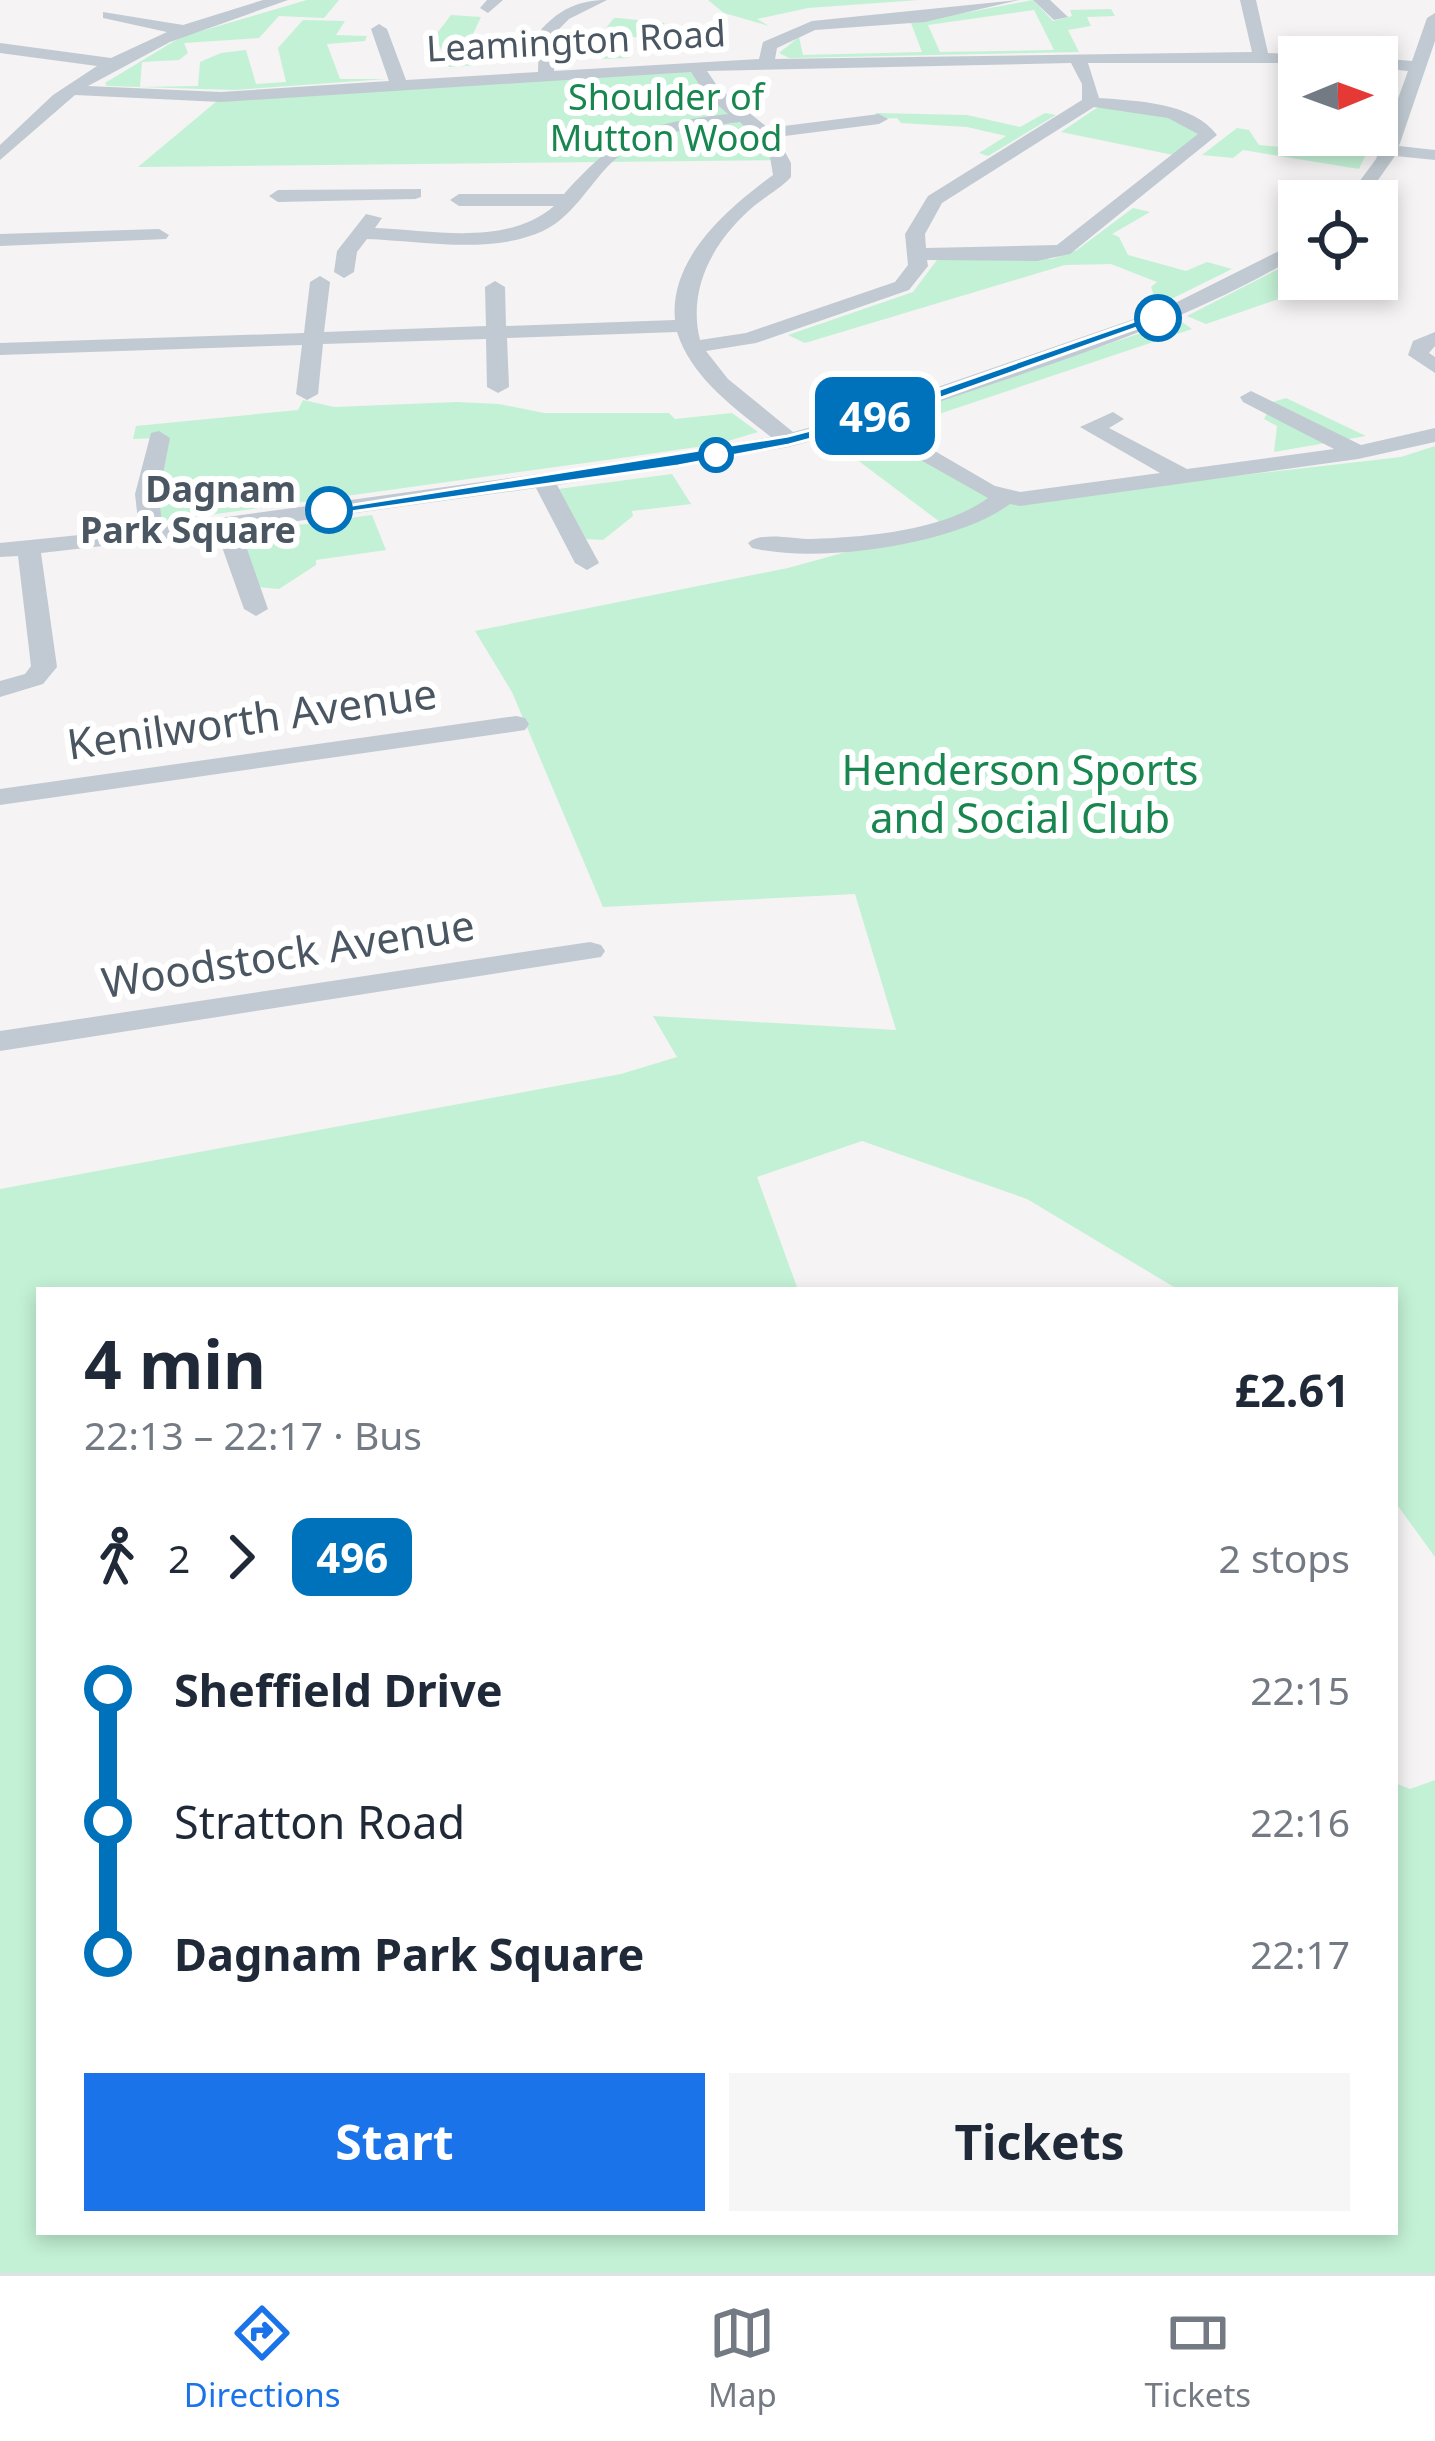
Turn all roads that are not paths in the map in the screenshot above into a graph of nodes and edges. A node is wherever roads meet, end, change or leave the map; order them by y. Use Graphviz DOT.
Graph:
graph roads {
  1 [pos="598,0"];
  2 [pos="1011,0"];
  3 [pos="1041,0"];
  4 [pos="1248,0"];
  5 [pos="273,1"];
  6 [pos="109,15"];
  7 [pos="1060,17"];
  8 [pos="1435,18"];
  9 [pos="178,29"];
  10 [pos="379,29"];
  11 [pos="0,48"];
  12 [pos="1261,56"];
  13 [pos="1278,57"];
  14 [pos="1077,58"];
  15 [pos="113,64"];
  16 [pos="766,64"];
  17 [pos="696,66"];
  18 [pos="1398,66"];
  19 [pos="1418,67"];
  20 [pos="547,74"];
  21 [pos="399,85"];
  22 [pos="74,90"];
  23 [pos="1091,102"];
  24 [pos="742,118"];
  25 [pos="879,119"];
  26 [pos="1398,124"];
  27 [pos="762,134"];
  28 [pos="1398,151"];
  29 [pos="0,154"];
  30 [pos="1435,155"];
  31 [pos="415,193"];
  32 [pos="374,194"];
  33 [pos="278,196"];
  34 [pos="459,200"];
  35 [pos="565,200"];
  36 [pos="166,212"];
  37 [pos="521,232"];
  38 [pos="364,233"];
  39 [pos="159,236"];
  40 [pos="0,240"];
  41 [pos="919,254"];
  42 [pos="535,259"];
  43 [pos="152,260"];
  44 [pos="1278,260"];
  45 [pos="344,272"];
  46 [pos="320,282"];
  47 [pos="495,286"];
  48 [pos="682,326"];
  49 [pos="497,331"];
  50 [pos="315,338"];
  51 [pos="1435,338"];
  52 [pos="692,347"];
  53 [pos="0,349"];
  54 [pos="1435,368"];
  55 [pos="498,387"];
  56 [pos="308,394"];
  57 [pos="1251,397"];
  58 [pos="1113,419"];
  59 [pos="865,420"];
  60 [pos="1435,435"];
  61 [pos="159,438"];
  62 [pos="789,440"];
  63 [pos="1358,452"];
  64 [pos="1180,475"];
  65 [pos="543,480"];
  66 [pos="1004,496"];
  67 [pos="226,524"];
  68 [pos="151,534"];
  69 [pos="760,543"];
  70 [pos="0,550"];
  71 [pos="29,550"];
  72 [pos="587,563"];
  73 [pos="256,609"];
  74 [pos="0,689"];
  75 [pos="516,724"];
  76 [pos="0,797"];
  77 [pos="590,951"];
  78 [pos="0,1041"];
  1 -- 20 [label="street"];
  2 -- 16 [label="street"];
  3 -- 7 [label="street"];
  4 -- 12 [label="street"];
  5 -- 9 [label="street"];
  6 -- 9 [label="street"];
  8 -- 19 [label="street"];
  9 -- 15 [label="street"];
  10 -- 21 [label="street"];
  11 -- 15 [label="street"];
  12 -- 13 [label="street, Leamington Road"];
  12 -- 14 [label="street, Leamington Road"];
  14 -- 16 [label="street, Leamington Road"];
  14 -- 23 [label="street"];
  15 -- 22 [label="street"];
  16 -- 17 [label="street, Leamington Road"];
  17 -- 20 [label="street, Leamington Road"];
  17 -- 24 [label="street"];
  18 -- 19 [label="street"];
  19 -- 26 [label="street"];
  20 -- 21 [label="street, Leamington Road"];
  21 -- 22 [label="street, Leamington Road"];
  22 -- 29 [label="street"];
  23 -- 41 [label="street"];
  23 -- 41 [label="street"];
  24 -- 27 [label="street"];
  24 -- 35 [label="street"];
  25 -- 27 [label="street"];
  27 -- 48 [label="street"];
  28 -- 30 [label="street"];
  31 -- 32 [label="street"];
  32 -- 33 [label="street"];
  32 -- 38 [label="street"];
  34 -- 35 [label="street"];
  35 -- 37 [label="street"];
  36 -- 39 [label="street"];
  37 -- 38 [label="street"];
  37 -- 42 [label="street"];
  38 -- 45 [label="street"];
  39 -- 40 [label="street"];
  39 -- 43 [label="street"];
  41 -- 52 [label="street"];
  44 -- 59 [label="street"];
  46 -- 50 [label="street"];
  47 -- 49 [label="street"];
  48 -- 49 [label="street"];
  48 -- 52 [label="street"];
  49 -- 50 [label="street"];
  49 -- 55 [label="street"];
  50 -- 53 [label="street"];
  50 -- 56 [label="street"];
  51 -- 54 [label="street"];
  52 -- 62 [label="street"];
  57 -- 63 [label="street"];
  58 -- 64 [label="street"];
  59 -- 62 [label="street"];
  59 -- 66 [label="street"];
  60 -- 63 [label="street"];
  61 -- 68 [label="street"];
  62 -- 65 [label="street"];
  63 -- 64 [label="street"];
  64 -- 66 [label="street"];
  65 -- 67 [label="street"];
  65 -- 72 [label="street"];
  66 -- 69 [label="street"];
  67 -- 68 [label="street"];
  67 -- 73 [label="street"];
  68 -- 71 [label="street"];
  70 -- 71 [label="street"];
  71 -- 74 [label="street"];
  75 -- 76 [label="street, Kenilworth Avenue"];
  77 -- 78 [label="street, Woodstock Avenue"];
}
